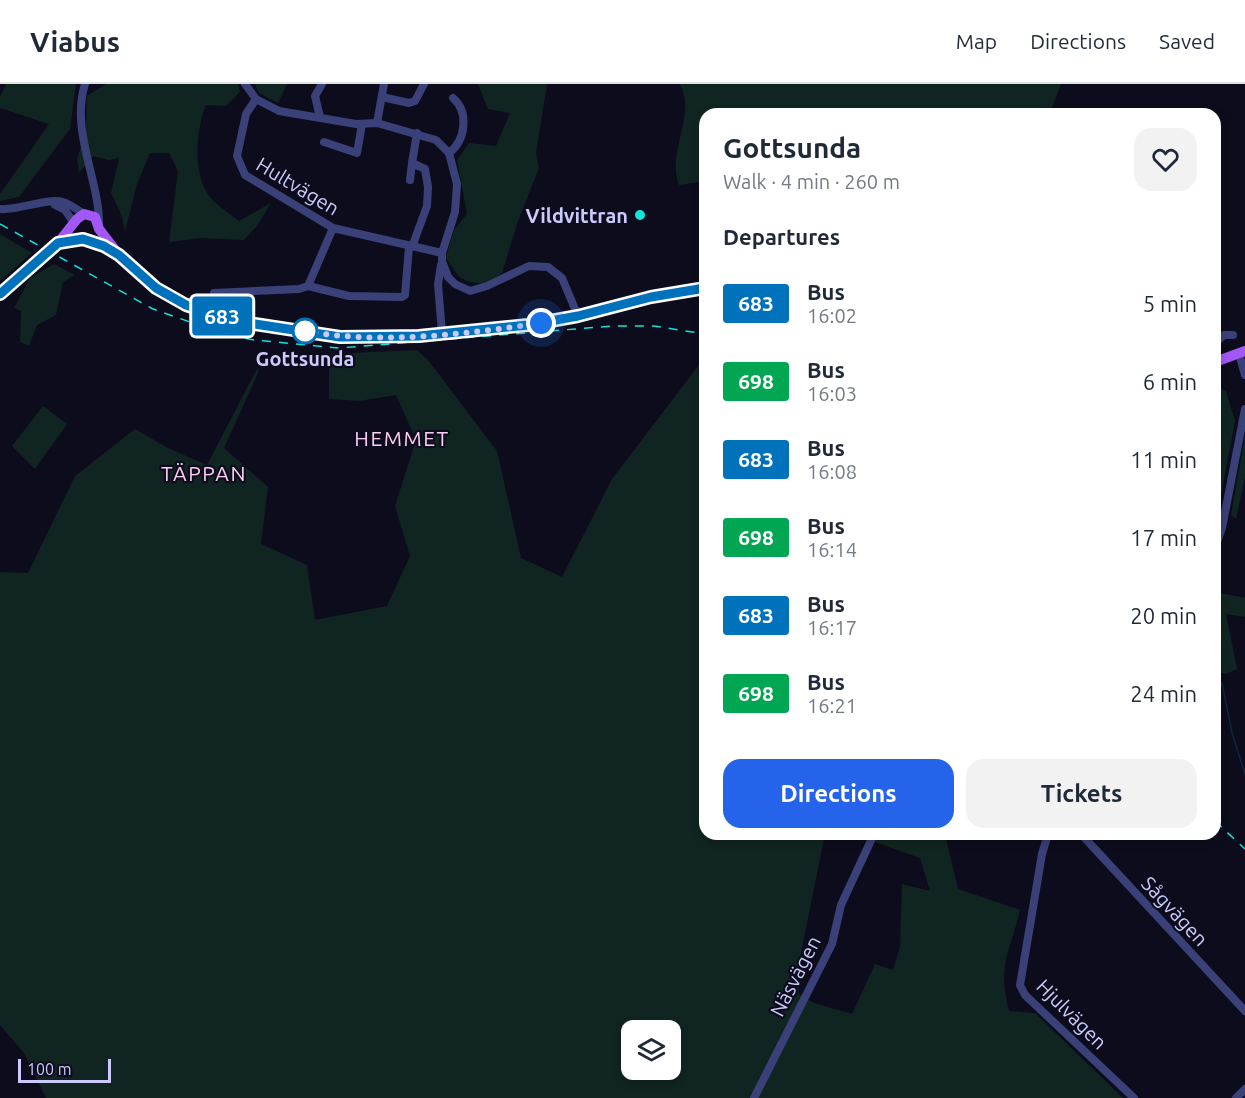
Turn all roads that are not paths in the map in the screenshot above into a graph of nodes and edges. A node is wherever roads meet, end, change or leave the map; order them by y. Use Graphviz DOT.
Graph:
graph roads {
  1 [pos="85,84"];
  2 [pos="245,84"];
  3 [pos="322,84"];
  4 [pos="384,84"];
  5 [pos="424,84"];
  6 [pos="382,97"];
  7 [pos="453,98"];
  8 [pos="256,99"];
  9 [pos="320,117"];
  10 [pos="377,123"];
  11 [pos="362,124"];
  12 [pos="417,133"];
  13 [pos="324,142"];
  14 [pos="449,153"];
  15 [pos="412,163"];
  16 [pos="410,180"];
  17 [pos="96,200"];
  18 [pos="0,209"];
  19 [pos="79,218"];
  20 [pos="99,227"];
  21 [pos="333,228"];
  22 [pos="85,240"];
  23 [pos="58,243"];
  24 [pos="411,247"];
  25 [pos="119,255"];
  26 [pos="442,257"];
  27 [pos="308,286"];
  28 [pos="699,289"];
  29 [pos="214,293"];
  30 [pos="0,294"];
  31 [pos="578,316"];
  32 [pos="442,333"];
  33 [pos="1233,335"];
  34 [pos="1221,338"];
  35 [pos="1242,352"];
  36 [pos="1221,360"];
  37 [pos="1245,375"];
  38 [pos="1245,409"];
  39 [pos="1221,531"];
  40 [pos="871,840"];
  41 [pos="1046,840"];
  42 [pos="1087,840"];
  43 [pos="1245,1011"];
  44 [pos="1245,1089"];
  45 [pos="754,1098"];
  46 [pos="1134,1098"];
  47 [pos="1236,1098"];
  1 -- 17 [label="street"];
  2 -- 8 [label="street"];
  3 -- 9 [label="street"];
  4 -- 6 [label="street"];
  5 -- 6 [label="street"];
  6 -- 10 [label="street"];
  7 -- 14 [label="street"];
  8 -- 9 [label="street"];
  8 -- 21 [label="street, Hultvägen"];
  9 -- 11 [label="street"];
  10 -- 11 [label="street"];
  10 -- 12 [label="street"];
  11 -- 13 [label="street"];
  12 -- 14 [label="street"];
  12 -- 15 [label="street"];
  14 -- 26 [label="street"];
  15 -- 16 [label="street"];
  15 -- 24 [label="street"];
  17 -- 19 [label="street"];
  17 -- 20 [label="street"];
  18 -- 19 [label="street"];
  19 -- 20 [label="main road"];
  19 -- 22 [label="main road"];
  19 -- 23 [label="main road"];
  20 -- 22 [label="main road"];
  20 -- 25 [label="main road"];
  21 -- 24 [label="street, Hultvägen"];
  21 -- 27 [label="street"];
  22 -- 23 [label="main road"];
  22 -- 25 [label="main road"];
  23 -- 30 [label="main road"];
  24 -- 26 [label="street, Hultvägen"];
  24 -- 27 [label="street"];
  25 -- 32 [label="main road"];
  26 -- 31 [label="street"];
  26 -- 32 [label="street"];
  27 -- 29 [label="street"];
  28 -- 31 [label="main road"];
  31 -- 32 [label="main road"];
  33 -- 34 [label="street"];
  35 -- 36 [label="main road"];
  35 -- 37 [label="street"];
  38 -- 39 [label="street"];
  40 -- 45 [label="street, Näsvägen"];
  41 -- 46 [label="street, Hjulvägen"];
  42 -- 43 [label="street, Sågvägen"];
  44 -- 47 [label="street"];
}
